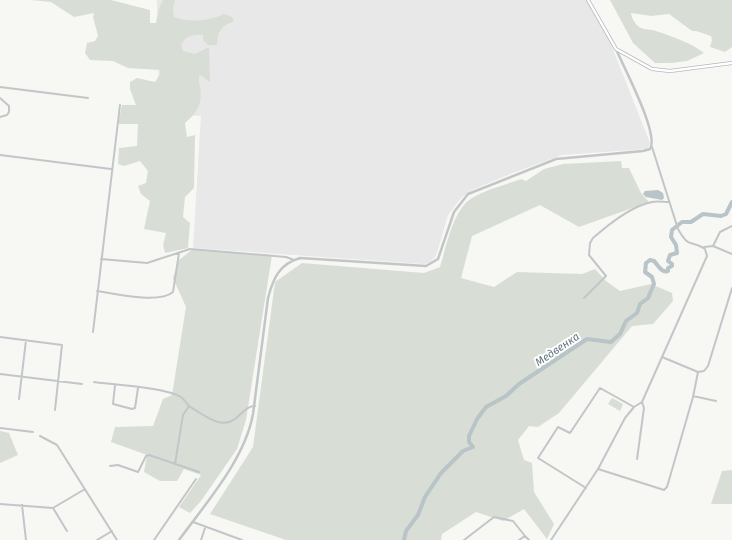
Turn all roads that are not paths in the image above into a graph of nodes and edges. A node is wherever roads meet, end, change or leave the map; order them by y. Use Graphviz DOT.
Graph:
graph roads {
  1 [pos="588,0"];
  2 [pos="616,49"];
  3 [pos="732,63"];
  4 [pos="0,87"];
  5 [pos="0,98"];
  6 [pos="88,98"];
  7 [pos="120,105"];
  8 [pos="0,116"];
  9 [pos="652,147"];
  10 [pos="0,155"];
  11 [pos="111,169"];
  12 [pos="668,202"];
  13 [pos="732,226"];
  14 [pos="713,246"];
  15 [pos="703,248"];
  16 [pos="179,253"];
  17 [pos="732,254"];
  18 [pos="101,258"];
  19 [pos="294,260"];
  20 [pos="732,288"];
  21 [pos="97,291"];
  22 [pos="584,298"];
  23 [pos="93,332"];
  24 [pos="0,337"];
  25 [pos="26,340"];
  26 [pos="662,357"];
  27 [pos="698,372"];
  28 [pos="0,374"];
  29 [pos="22,377"];
  30 [pos="58,381"];
  31 [pos="94,382"];
  32 [pos="82,384"];
  33 [pos="115,385"];
  34 [pos="138,388"];
  35 [pos="693,396"];
  36 [pos="19,399"];
  37 [pos="716,401"];
  38 [pos="642,402"];
  39 [pos="189,406"];
  40 [pos="254,406"];
  41 [pos="634,407"];
  42 [pos="55,410"];
  43 [pos="0,428"];
  44 [pos="33,432"];
  45 [pos="40,436"];
  46 [pos="637,459"];
  47 [pos="175,464"];
  48 [pos="110,466"];
  49 [pos="598,469"];
  50 [pos="198,472"];
  51 [pos="196,479"];
  52 [pos="586,488"];
  53 [pos="86,489"];
  54 [pos="0,504"];
  55 [pos="22,505"];
  56 [pos="53,508"];
  57 [pos="193,522"];
  58 [pos="206,527"];
  59 [pos="66,531"];
  60 [pos="112,531"];
  61 [pos="525,536"];
  62 [pos="26,540"];
  63 [pos="97,540"];
  64 [pos="117,540"];
  65 [pos="154,540"];
  66 [pos="179,540"];
  67 [pos="202,540"];
  68 [pos="242,540"];
  69 [pos="464,540"];
  70 [pos="519,540"];
  71 [pos="529,540"];
  72 [pos="551,540"];
  1 -- 2 [label="main road"];
  2 -- 3 [label="main road"];
  2 -- 9 [label="street"];
  4 -- 6 [label="street"];
  5 -- 8 [label="street"];
  7 -- 11 [label="street"];
  9 -- 12 [label="street"];
  9 -- 19 [label="street"];
  10 -- 11 [label="street"];
  11 -- 18 [label="street"];
  12 -- 15 [label="street"];
  12 -- 22 [label="street"];
  13 -- 14 [label="street"];
  14 -- 15 [label="street"];
  14 -- 17 [label="street"];
  15 -- 26 [label="street"];
  16 -- 18 [label="street"];
  16 -- 19 [label="street"];
  16 -- 21 [label="street"];
  18 -- 21 [label="street"];
  19 -- 40 [label="street"];
  20 -- 27 [label="street"];
  21 -- 23 [label="street"];
  24 -- 25 [label="street"];
  25 -- 29 [label="street"];
  25 -- 30 [label="street"];
  26 -- 27 [label="street"];
  26 -- 38 [label="street"];
  27 -- 35 [label="street"];
  28 -- 29 [label="street"];
  29 -- 30 [label="street"];
  29 -- 36 [label="street"];
  30 -- 32 [label="street"];
  30 -- 42 [label="street"];
  31 -- 33 [label="street"];
  33 -- 34 [label="street"];
  33 -- 34 [label="street"];
  34 -- 39 [label="street"];
  35 -- 37 [label="street"];
  35 -- 49 [label="street"];
  38 -- 41 [label="street"];
  38 -- 46 [label="street"];
  39 -- 40 [label="street"];
  39 -- 47 [label="street"];
  40 -- 57 [label="street"];
  41 -- 49 [label="street"];
  41 -- 52 [label="street"];
  43 -- 44 [label="street"];
  45 -- 53 [label="street"];
  47 -- 48 [label="street"];
  47 -- 50 [label="street"];
  49 -- 52 [label="street"];
  51 -- 65 [label="street"];
  52 -- 72 [label="street"];
  53 -- 56 [label="street"];
  53 -- 60 [label="street"];
  54 -- 55 [label="street"];
  55 -- 56 [label="street"];
  55 -- 62 [label="street"];
  56 -- 59 [label="street"];
  57 -- 58 [label="street"];
  57 -- 66 [label="street"];
  58 -- 67 [label="street"];
  58 -- 68 [label="street"];
  60 -- 63 [label="street"];
  60 -- 64 [label="street"];
  61 -- 69 [label="street"];
  61 -- 70 [label="street"];
  61 -- 71 [label="street"];
}
